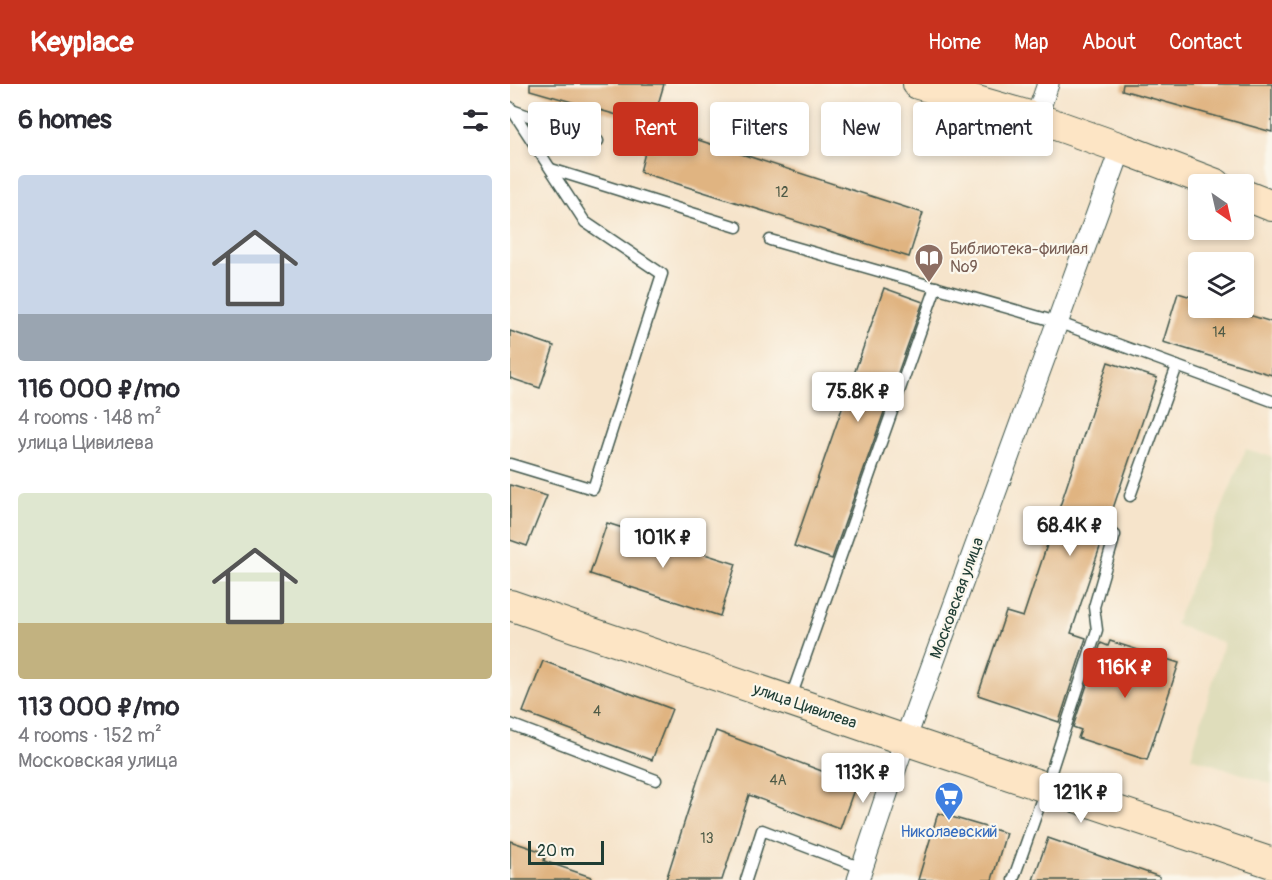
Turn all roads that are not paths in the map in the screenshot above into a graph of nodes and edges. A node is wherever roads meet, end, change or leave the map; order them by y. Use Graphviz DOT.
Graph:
graph roads {
  1 [pos="918,84"];
  2 [pos="1048,84"];
  3 [pos="980,102"];
  4 [pos="1042,102"];
  5 [pos="511,108"];
  6 [pos="528,114"];
  7 [pos="1053,124"];
  8 [pos="1120,148"];
  9 [pos="551,169"];
  10 [pos="1189,174"];
  11 [pos="1254,199"];
  12 [pos="1272,206"];
  13 [pos="736,227"];
  14 [pos="770,240"];
  15 [pos="936,287"];
  16 [pos="1057,322"];
  17 [pos="1177,366"];
  18 [pos="1272,401"];
  19 [pos="510,464"];
  20 [pos="1130,496"];
  21 [pos="1115,535"];
  22 [pos="510,605"];
  23 [pos="790,701"];
  24 [pos="510,724"];
  25 [pos="905,740"];
  26 [pos="656,780"];
  27 [pos="1046,787"];
  28 [pos="1272,863"];
  29 [pos="860,874"];
  30 [pos="746,880"];
  31 [pos="1013,880"];
  1 -- 3 [label="street"];
  2 -- 4 [label="street"];
  5 -- 6 [label="lane"];
  5 -- 9 [label="lane"];
  7 -- 8 [label="street"];
  8 -- 10 [label="street"];
  8 -- 16 [label="street, Московская улица"];
  9 -- 13 [label="lane"];
  9 -- 19 [label="lane"];
  11 -- 12 [label="street"];
  14 -- 15 [label="lane"];
  15 -- 16 [label="lane"];
  15 -- 23 [label="lane"];
  16 -- 17 [label="lane"];
  16 -- 25 [label="street, Московская улица"];
  17 -- 18 [label="lane"];
  17 -- 20 [label="lane"];
  21 -- 27 [label="lane"];
  22 -- 23 [label="street, улица Цивилева"];
  23 -- 25 [label="street, улица Цивилева"];
  24 -- 26 [label="lane"];
  25 -- 27 [label="street, улица Цивилева"];
  25 -- 29 [label="street, Московская улица"];
  27 -- 28 [label="street, улица Цивилева"];
  27 -- 31 [label="lane"];
  29 -- 30 [label="lane"];
}
